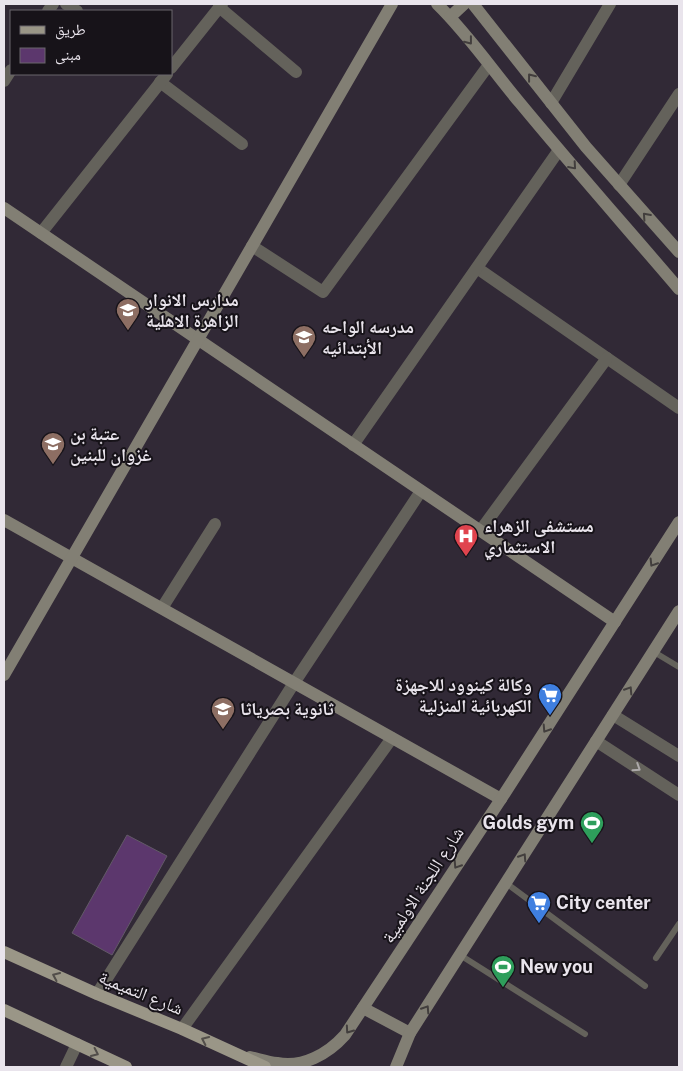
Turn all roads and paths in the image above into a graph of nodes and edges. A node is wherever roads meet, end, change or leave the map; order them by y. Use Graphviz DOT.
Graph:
graph roads {
  1 [pos="392,4"];
  2 [pos="437,4"];
  3 [pos="464,4"];
  4 [pos="610,4"];
  5 [pos="221,6"];
  6 [pos="477,6"];
  7 [pos="450,16"];
  8 [pos="488,66"];
  9 [pos="172,67"];
  10 [pos="296,72"];
  11 [pos="163,78"];
  12 [pos="679,94"];
  13 [pos="551,103"];
  14 [pos="242,144"];
  15 [pos="559,150"];
  16 [pos="619,185"];
  17 [pos="4,208"];
  18 [pos="41,233"];
  19 [pos="252,246"];
  20 [pos="679,252"];
  21 [pos="477,268"];
  22 [pos="679,289"];
  23 [pos="198,339"];
  24 [pos="607,358"];
  25 [pos="679,408"];
  26 [pos="353,445"];
  27 [pos="421,491"];
  28 [pos="4,520"];
  29 [pos="679,522"];
  30 [pos="215,524"];
  31 [pos="480,531"];
  32 [pos="72,558"];
  33 [pos="162,608"];
  34 [pos="679,611"];
  35 [pos="615,622"];
  36 [pos="654,652"];
  37 [pos="679,667"];
  38 [pos="4,675"];
  39 [pos="294,683"];
  40 [pos="613,714"];
  41 [pos="392,738"];
  42 [pos="596,741"];
  43 [pos="679,756"];
  44 [pos="679,795"];
  45 [pos="501,799"];
  46 [pos="506,884"];
  47 [pos="679,924"];
  48 [pos="4,952"];
  49 [pos="460,955"];
  50 [pos="656,958"];
  51 [pos="645,986"];
  52 [pos="97,994"];
  53 [pos="363,1008"];
  54 [pos="4,1010"];
  55 [pos="182,1029"];
  56 [pos="410,1033"];
  57 [pos="585,1034"];
  58 [pos="77,1044"];
  59 [pos="229,1051"];
  60 [pos="66,1067"];
  61 [pos="126,1067"];
  62 [pos="266,1067"];
  63 [pos="396,1067"];
  1 -- 19 [label="street"];
  2 -- 7 [label="street"];
  3 -- 7 [label="street"];
  4 -- 13 [label="street"];
  5 -- 9 [label="street"];
  5 -- 10 [label="street"];
  13 -- 6 [label="street, one-way"];
  7 -- 8 [label="street, one-way"];
  8 -- 15 [label="street"];
  8 -- 19 [label="street"];
  11 -- 14 [label="street"];
  11 -- 18 [label="street"];
  12 -- 16 [label="street"];
  13 -- 16 [label="street"];
  15 -- 21 [label="street"];
  15 -- 22 [label="street, one-way"];
  20 -- 16 [label="street, one-way"];
  17 -- 18 [label="street"];
  18 -- 23 [label="street"];
  19 -- 23 [label="street"];
  21 -- 24 [label="street"];
  21 -- 26 [label="street"];
  23 -- 26 [label="street"];
  23 -- 32 [label="street"];
  24 -- 25 [label="street"];
  24 -- 31 [label="street"];
  26 -- 27 [label="street"];
  27 -- 31 [label="street"];
  27 -- 39 [label="street"];
  28 -- 32 [label="street"];
  29 -- 35 [label="street, شارع اللجنة الاولمبية, one-way"];
  30 -- 33 [label="street"];
  31 -- 35 [label="street"];
  32 -- 33 [label="street"];
  32 -- 38 [label="street"];
  33 -- 39 [label="street"];
  34 -- 36 [label="street"];
  35 -- 45 [label="street, شارع اللجنة الاولمبية, one-way"];
  36 -- 37 [label="lane"];
  40 -- 36 [label="street, one-way"];
  39 -- 41 [label="street"];
  39 -- 52 [label="street"];
  40 -- 42 [label="street"];
  40 -- 43 [label="street"];
  41 -- 45 [label="street"];
  41 -- 55 [label="street"];
  42 -- 44 [label="street, one-way"];
  46 -- 42 [label="street, one-way"];
  45 -- 53 [label="street, شارع اللجنة الاولمبية, one-way"];
  46 -- 49 [label="street"];
  46 -- 51 [label="lane"];
  47 -- 50 [label="lane"];
  52 -- 48 [label="main road, شارع التميمية, one-way"];
  56 -- 49 [label="street, one-way"];
  49 -- 57 [label="lane"];
  52 -- 55 [label="main road, شارع التميمية"];
  53 -- 56 [label="street"];
  53 -- 59 [label="street, شارع اللجنة الاولمبية, one-way"];
  54 -- 58 [label="main road"];
  59 -- 55 [label="main road, شارع التميمية, one-way"];
  56 -- 63 [label="street"];
  58 -- 60 [label="street"];
  58 -- 61 [label="main road, one-way"];
  59 -- 62 [label="main road, شارع التميمية"];
}
